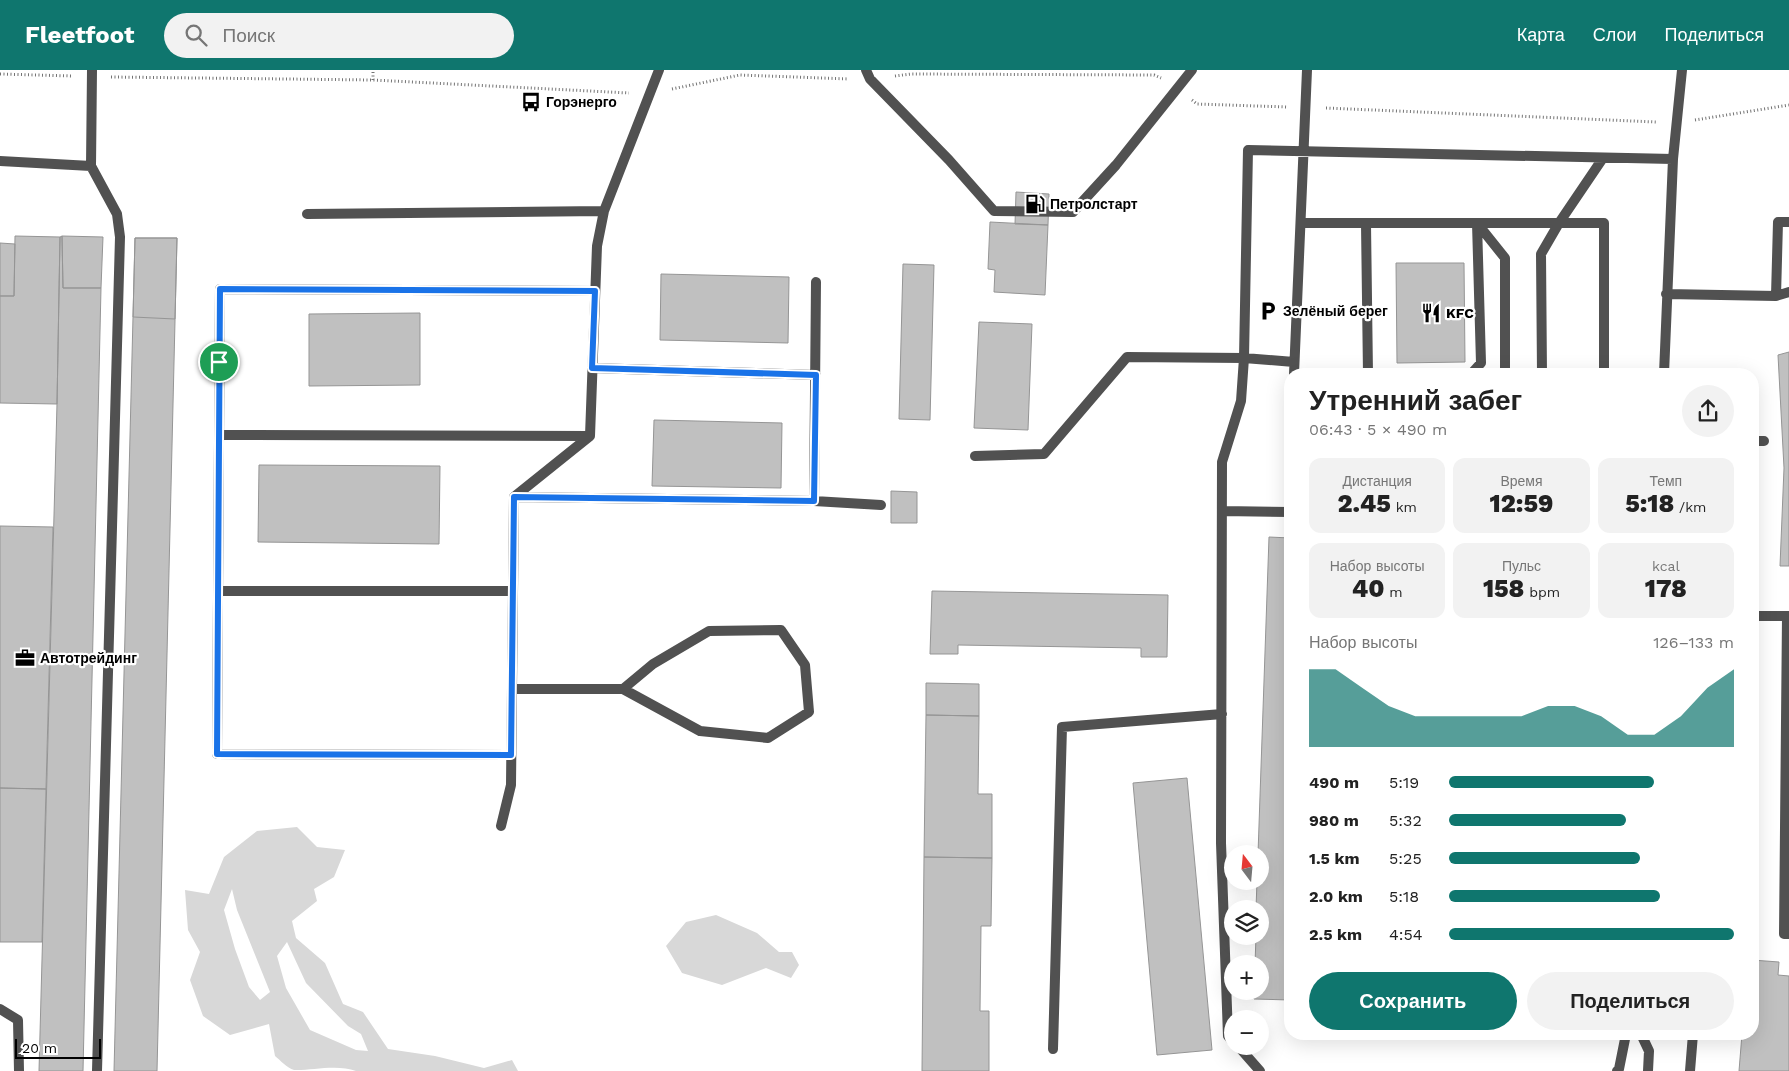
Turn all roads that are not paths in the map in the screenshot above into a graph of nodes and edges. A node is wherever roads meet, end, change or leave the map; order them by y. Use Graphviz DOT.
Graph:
graph roads {
  1 [pos="92,70"];
  2 [pos="659,70"];
  3 [pos="866,70"];
  4 [pos="1192,70"];
  5 [pos="1307,70"];
  6 [pos="1682,70"];
  7 [pos="1303,152"];
  8 [pos="1603,158"];
  9 [pos="1673,159"];
  10 [pos="0,161"];
  11 [pos="91,166"];
  12 [pos="604,211"];
  13 [pos="307,214"];
  14 [pos="1789,222"];
  15 [pos="1302,223"];
  16 [pos="1477,223"];
  17 [pos="1559,223"];
  18 [pos="1366,224"];
  19 [pos="816,282"];
  20 [pos="595,291"];
  21 [pos="1789,292"];
  22 [pos="1666,294"];
  23 [pos="1776,296"];
  24 [pos="1244,358"];
  25 [pos="1294,362"];
  26 [pos="592,368"];
  27 [pos="1294,368"];
  28 [pos="1368,368"];
  29 [pos="1476,368"];
  30 [pos="1505,368"];
  31 [pos="1542,368"];
  32 [pos="1604,368"];
  33 [pos="1664,368"];
  34 [pos="816,375"];
  35 [pos="219,435"];
  36 [pos="590,436"];
  37 [pos="1759,441"];
  38 [pos="1764,441"];
  39 [pos="975,456"];
  40 [pos="514,497"];
  41 [pos="814,501"];
  42 [pos="881,505"];
  43 [pos="1222,511"];
  44 [pos="1284,512"];
  45 [pos="218,591"];
  46 [pos="512,591"];
  47 [pos="1759,616"];
  48 [pos="1788,616"];
  49 [pos="512,689"];
  50 [pos="623,689"];
  51 [pos="1222,714"];
  52 [pos="511,755"];
  53 [pos="502,826"];
  54 [pos="1789,934"];
  55 [pos="0,1009"];
  56 [pos="1227,1010"];
  57 [pos="1625,1040"];
  58 [pos="1644,1040"];
  59 [pos="1693,1040"];
  60 [pos="1054,1049"];
  61 [pos="1246,1055"];
  62 [pos="20,1071"];
  63 [pos="97,1071"];
  64 [pos="1260,1071"];
  65 [pos="1617,1071"];
  66 [pos="1648,1071"];
  67 [pos="1690,1071"];
  1 -- 11 [label="lane"];
  2 -- 12 [label="lane"];
  3 -- 4 [label="lane"];
  5 -- 7 [label="lane"];
  6 -- 9 [label="lane"];
  7 -- 8 [label="lane"];
  7 -- 15 [label="lane"];
  7 -- 24 [label="lane"];
  8 -- 9 [label="lane"];
  8 -- 17 [label="lane"];
  9 -- 22 [label="lane"];
  10 -- 11 [label="lane"];
  11 -- 63 [label="lane"];
  12 -- 13 [label="lane"];
  12 -- 20 [label="lane"];
  14 -- 23 [label="lane"];
  15 -- 18 [label="lane"];
  15 -- 25 [label="lane"];
  16 -- 17 [label="lane"];
  16 -- 18 [label="lane"];
  16 -- 29 [label="lane"];
  16 -- 30 [label="lane"];
  17 -- 31 [label="lane"];
  17 -- 32 [label="lane"];
  18 -- 28 [label="lane"];
  19 -- 34 [label="lane"];
  20 -- 26 [label="lane"];
  20 -- 35 [label="lane"];
  21 -- 23 [label="lane"];
  22 -- 23 [label="lane"];
  22 -- 33 [label="lane"];
  24 -- 25 [label="lane"];
  24 -- 39 [label="lane"];
  24 -- 43 [label="lane"];
  25 -- 27 [label="lane"];
  26 -- 34 [label="lane"];
  26 -- 36 [label="lane"];
  34 -- 41 [label="lane"];
  35 -- 36 [label="lane"];
  35 -- 45 [label="lane"];
  36 -- 40 [label="lane"];
  37 -- 38 [label="lane"];
  40 -- 41 [label="lane"];
  40 -- 46 [label="lane"];
  41 -- 42 [label="lane"];
  43 -- 44 [label="lane"];
  43 -- 51 [label="lane"];
  45 -- 46 [label="lane"];
  45 -- 52 [label="lane"];
  46 -- 49 [label="lane"];
  47 -- 48 [label="lane"];
  48 -- 54 [label="lane"];
  49 -- 50 [label="lane"];
  49 -- 52 [label="lane"];
  50 -- 50 [label="lane"];
  51 -- 56 [label="lane"];
  51 -- 60 [label="lane"];
  52 -- 53 [label="lane"];
  55 -- 62 [label="lane"];
  57 -- 65 [label="lane"];
  58 -- 66 [label="lane"];
  59 -- 67 [label="lane"];
  61 -- 64 [label="lane"];
}
